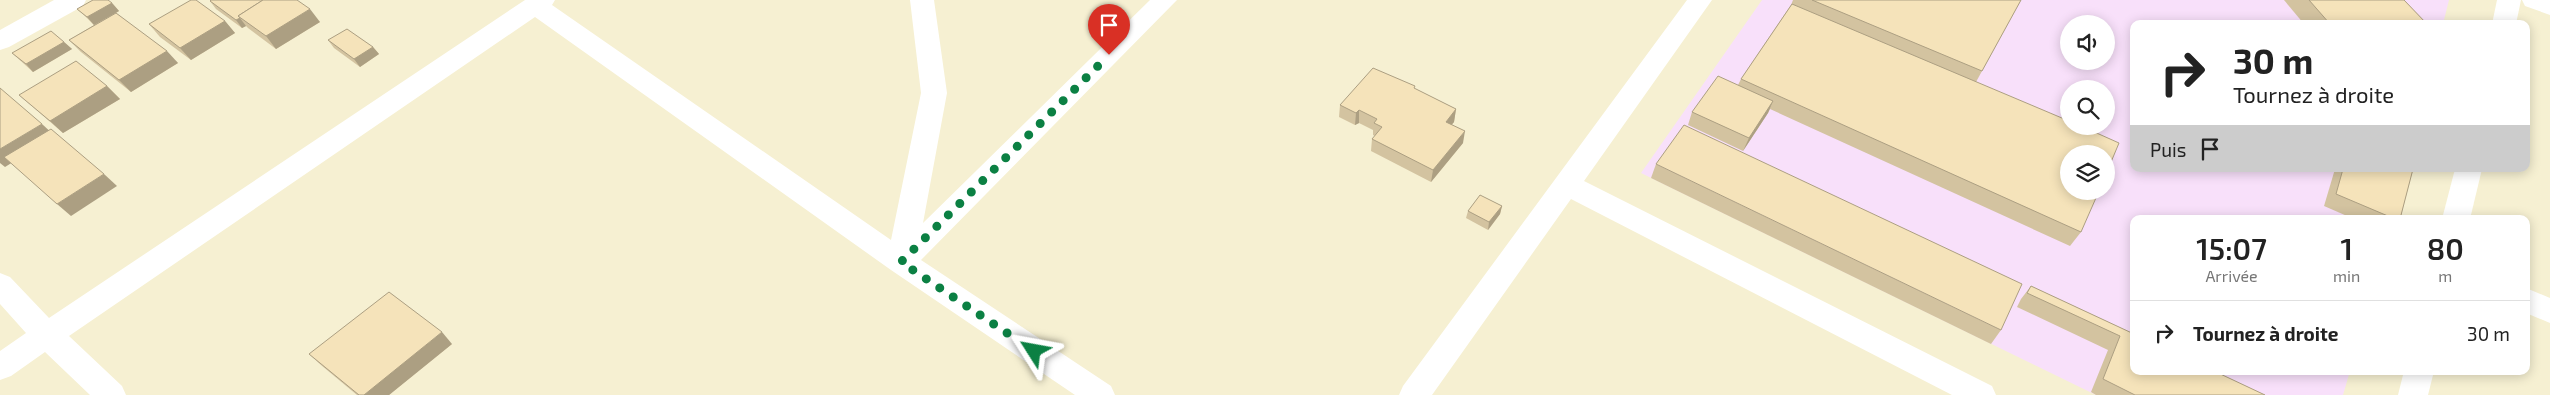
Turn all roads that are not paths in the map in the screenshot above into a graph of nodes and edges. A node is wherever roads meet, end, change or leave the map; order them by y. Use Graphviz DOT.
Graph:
graph roads {
  1 [pos="74,0"];
  2 [pos="922,0"];
  3 [pos="1165,0"];
  4 [pos="1700,0"];
  5 [pos="2509,0"];
  6 [pos="2534,0"];
  7 [pos="539,2"];
  8 [pos="2550,6"];
  9 [pos="2505,20"];
  10 [pos="0,41"];
  11 [pos="2467,172"];
  12 [pos="1566,184"];
  13 [pos="2457,215"];
  14 [pos="901,262"];
  15 [pos="0,285"];
  16 [pos="2530,302"];
  17 [pos="2550,311"];
  18 [pos="47,335"];
  19 [pos="0,367"];
  20 [pos="2418,375"];
  21 [pos="111,395"];
  22 [pos="1100,395"];
  23 [pos="1414,395"];
  24 [pos="1981,395"];
  25 [pos="2413,395"];
  1 -- 10 [label="street"];
  2 -- 14 [label="street"];
  3 -- 14 [label="street"];
  4 -- 12 [label="street"];
  5 -- 9 [label="street"];
  6 -- 8 [label="street"];
  7 -- 14 [label="street"];
  7 -- 18 [label="street"];
  11 -- 13 [label="street"];
  12 -- 23 [label="street"];
  12 -- 24 [label="street"];
  14 -- 22 [label="street"];
  15 -- 18 [label="street"];
  16 -- 17 [label="street"];
  18 -- 19 [label="street"];
  18 -- 21 [label="street"];
  20 -- 25 [label="street"];
}
